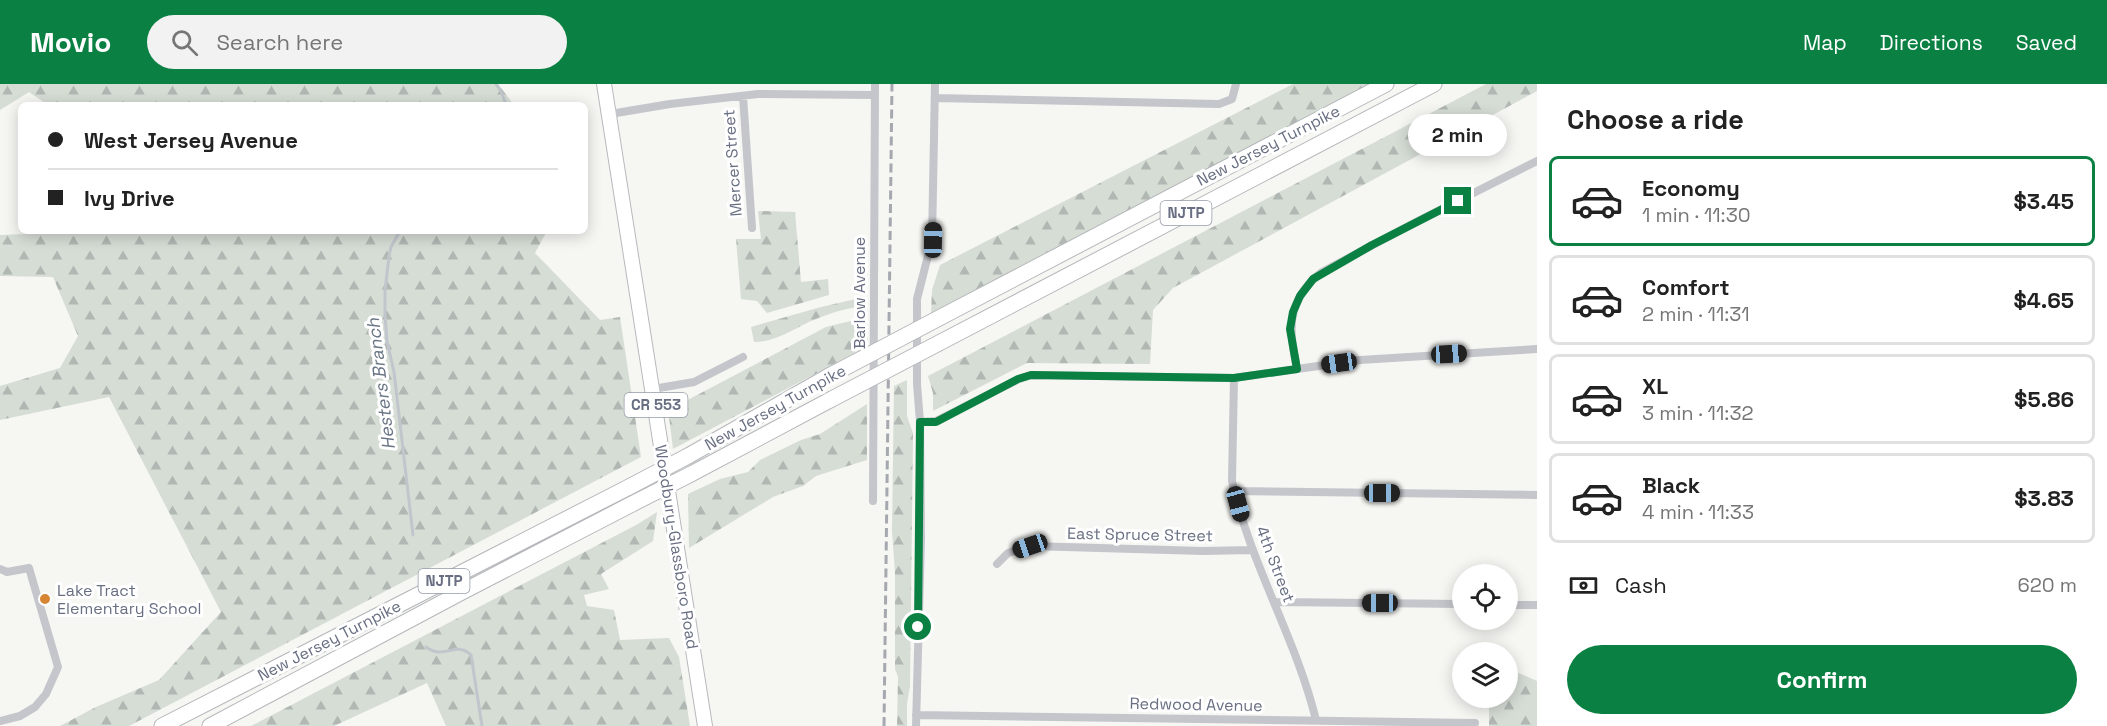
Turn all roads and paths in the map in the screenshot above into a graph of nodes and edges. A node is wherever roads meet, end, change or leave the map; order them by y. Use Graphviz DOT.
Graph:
graph roads {
  1 [pos="604,84"];
  2 [pos="875,84"];
  3 [pos="935,84"];
  4 [pos="1236,84"];
  5 [pos="1386,84"];
  6 [pos="1434,84"];
  7 [pos="875,94"];
  8 [pos="743,96"];
  9 [pos="935,98"];
  10 [pos="609,114"];
  11 [pos="1537,161"];
  12 [pos="752,228"];
  13 [pos="1537,349"];
  14 [pos="743,357"];
  15 [pos="1297,369"];
  16 [pos="1234,378"];
  17 [pos="653,388"];
  18 [pos="920,422"];
  19 [pos="1235,491"];
  20 [pos="1537,495"];
  21 [pos="873,501"];
  22 [pos="1252,550"];
  23 [pos="997,564"];
  24 [pos="0,569"];
  25 [pos="1275,602"];
  26 [pos="1452,604"];
  27 [pos="1518,605"];
  28 [pos="1537,605"];
  29 [pos="916,715"];
  30 [pos="1316,720"];
  31 [pos="0,721"];
  32 [pos="1475,723"];
  33 [pos="162,726"];
  34 [pos="210,726"];
  35 [pos="705,726"];
  36 [pos="916,726"];
  1 -- 10 [label="main road, Woodbury-Glassboro Road / CR 553"];
  2 -- 7 [label="street, Barlow Avenue"];
  3 -- 9 [label="street"];
  4 -- 9 [label="street"];
  5 -- 33 [label="highway, New Jersey Turnpike / NJTP, bridge"];
  6 -- 34 [label="highway, New Jersey Turnpike / NJTP, bridge"];
  7 -- 8 [label="street"];
  7 -- 21 [label="street, Barlow Avenue"];
  8 -- 10 [label="street"];
  8 -- 12 [label="street, Mercer Street"];
  9 -- 18 [label="street"];
  10 -- 17 [label="main road, Woodbury-Glassboro Road / CR 553"];
  11 -- 15 [label="street"];
  13 -- 15 [label="street"];
  14 -- 17 [label="street"];
  15 -- 16 [label="street"];
  16 -- 18 [label="street"];
  16 -- 19 [label="street, 4th Street"];
  17 -- 35 [label="main road, Woodbury-Glassboro Road / CR 553"];
  18 -- 29 [label="street"];
  19 -- 20 [label="street"];
  19 -- 22 [label="street, 4th Street"];
  22 -- 23 [label="street, East Spruce Street"];
  22 -- 25 [label="street, 4th Street"];
  24 -- 31 [label="street"];
  25 -- 26 [label="street"];
  25 -- 30 [label="street, 4th Street"];
  27 -- 28 [label="street"];
  29 -- 30 [label="street, Redwood Avenue"];
  29 -- 36 [label="street"];
  30 -- 32 [label="street, Redwood Avenue"];
}
